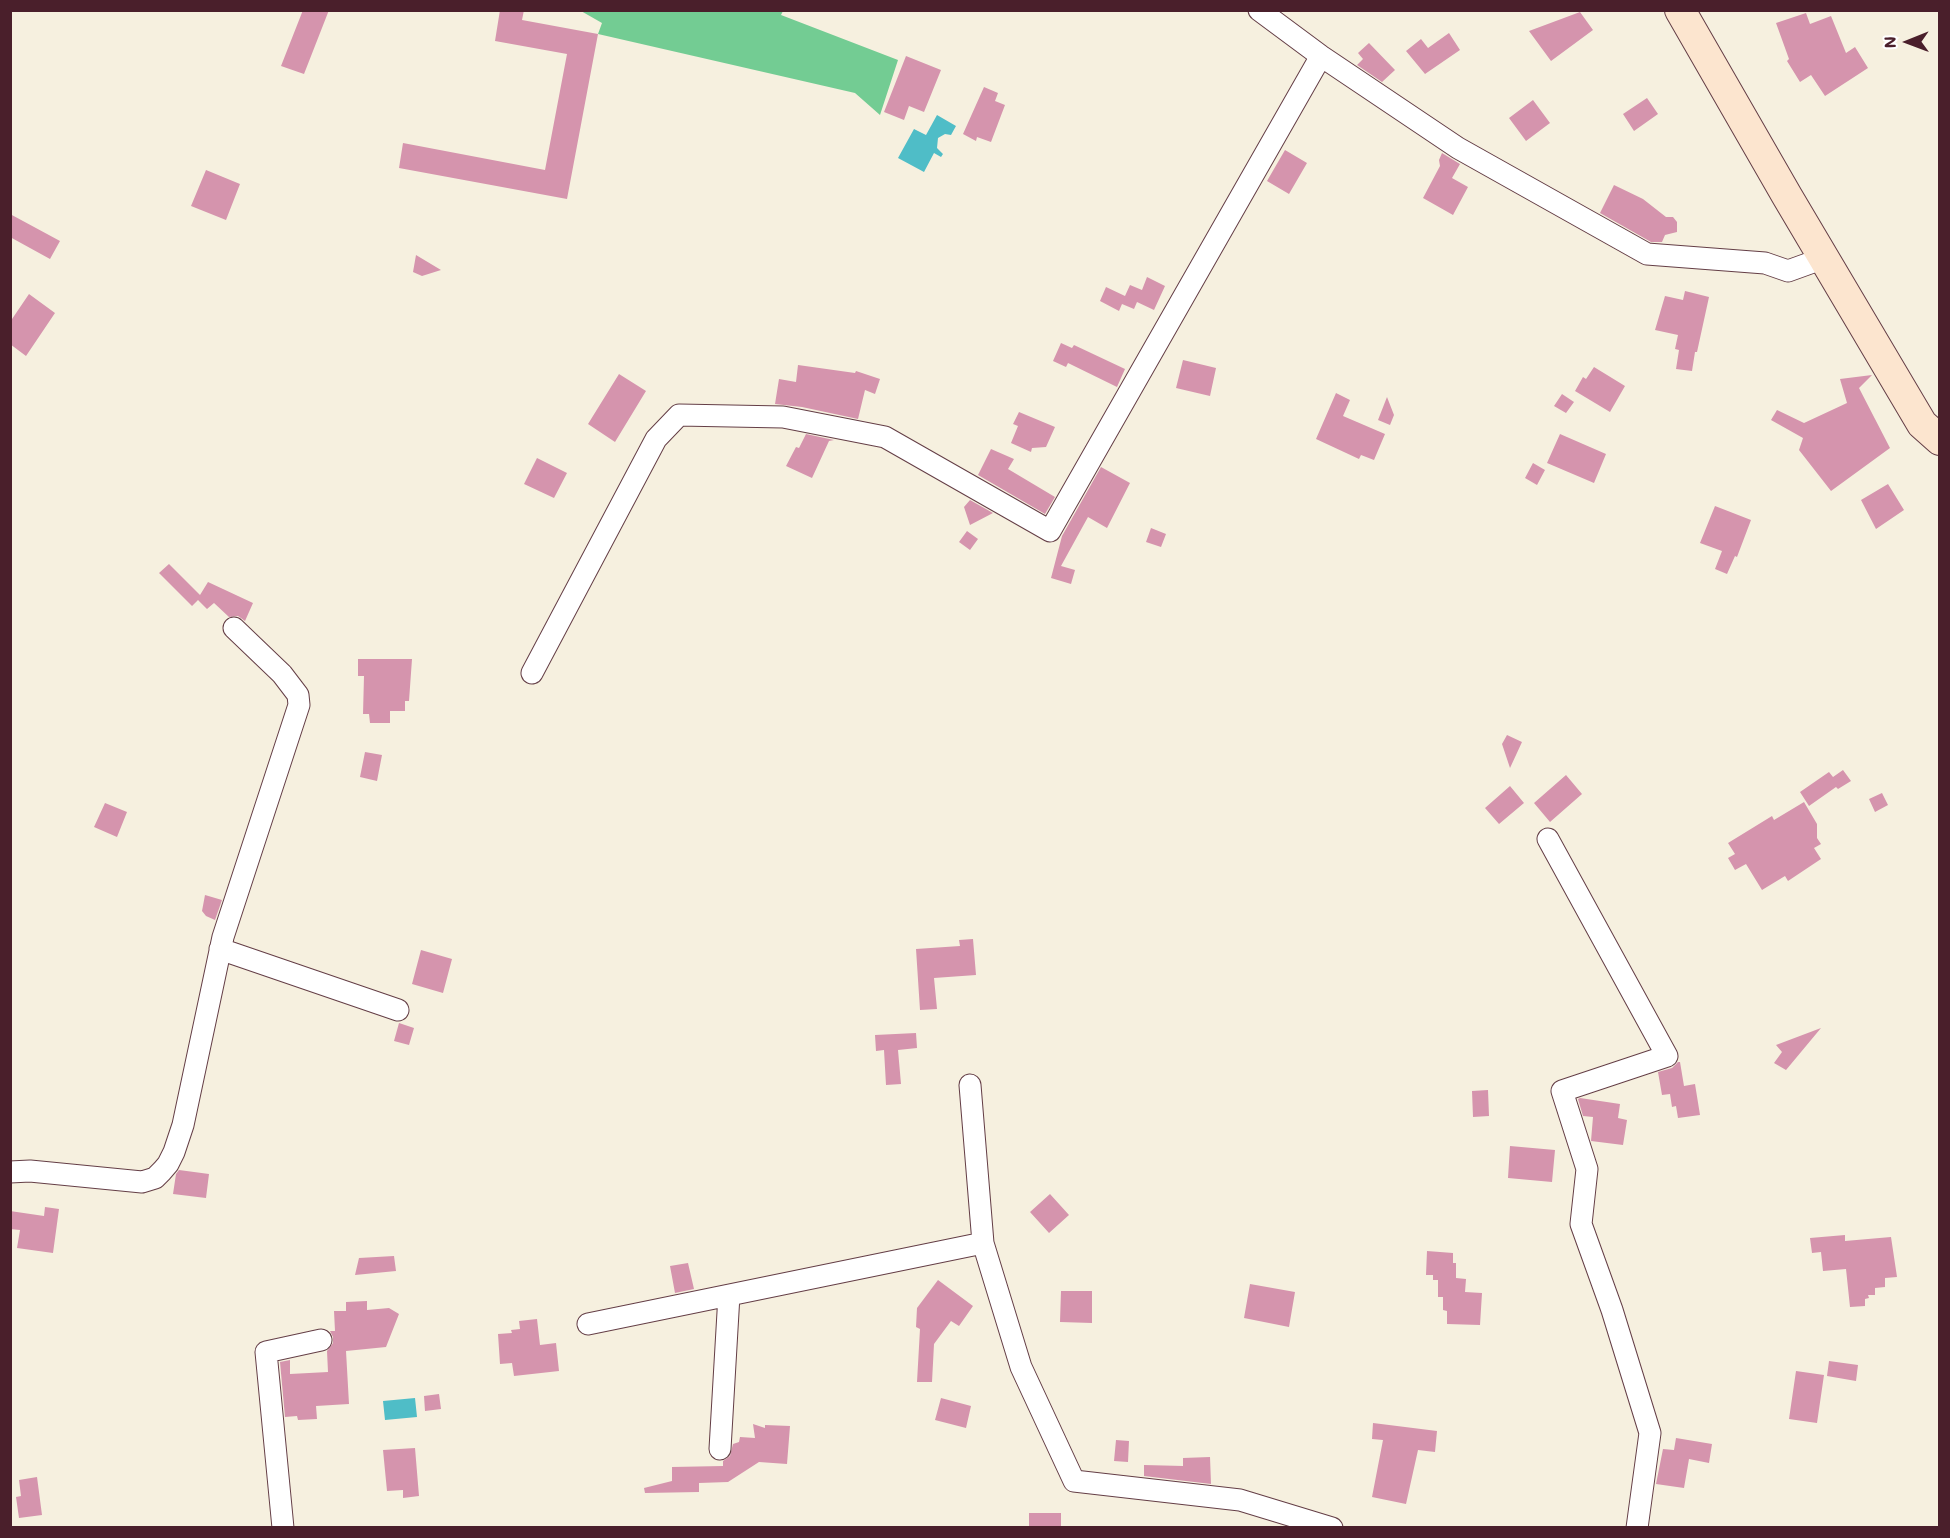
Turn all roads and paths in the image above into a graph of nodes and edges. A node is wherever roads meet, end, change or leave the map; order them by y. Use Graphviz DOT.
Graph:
graph roads {
  1 [pos="1259,10"];
  2 [pos="1680,10"];
  3 [pos="1321,56"];
  4 [pos="1824,258"];
  5 [pos="1940,440"];
  6 [pos="234,628"];
  7 [pos="532,673"];
  8 [pos="1548,839"];
  9 [pos="220,949"];
  10 [pos="398,1010"];
  11 [pos="970,1085"];
  12 [pos="10,1172"];
  13 [pos="983,1243"];
  14 [pos="729,1295"];
  15 [pos="588,1324"];
  16 [pos="321,1340"];
  17 [pos="720,1449"];
  18 [pos="283,1527"];
  19 [pos="1332,1527"];
  20 [pos="1637,1527"];
  1 -- 3 [label="street"];
  2 -- 4 [label="main road"];
  3 -- 4 [label="street"];
  3 -- 7 [label="street"];
  4 -- 5 [label="main road"];
  6 -- 9 [label="street"];
  8 -- 20 [label="street"];
  9 -- 10 [label="street"];
  9 -- 12 [label="street"];
  11 -- 13 [label="street"];
  13 -- 14 [label="street"];
  13 -- 19 [label="street"];
  14 -- 15 [label="street"];
  14 -- 17 [label="street"];
  16 -- 18 [label="street"];
}
